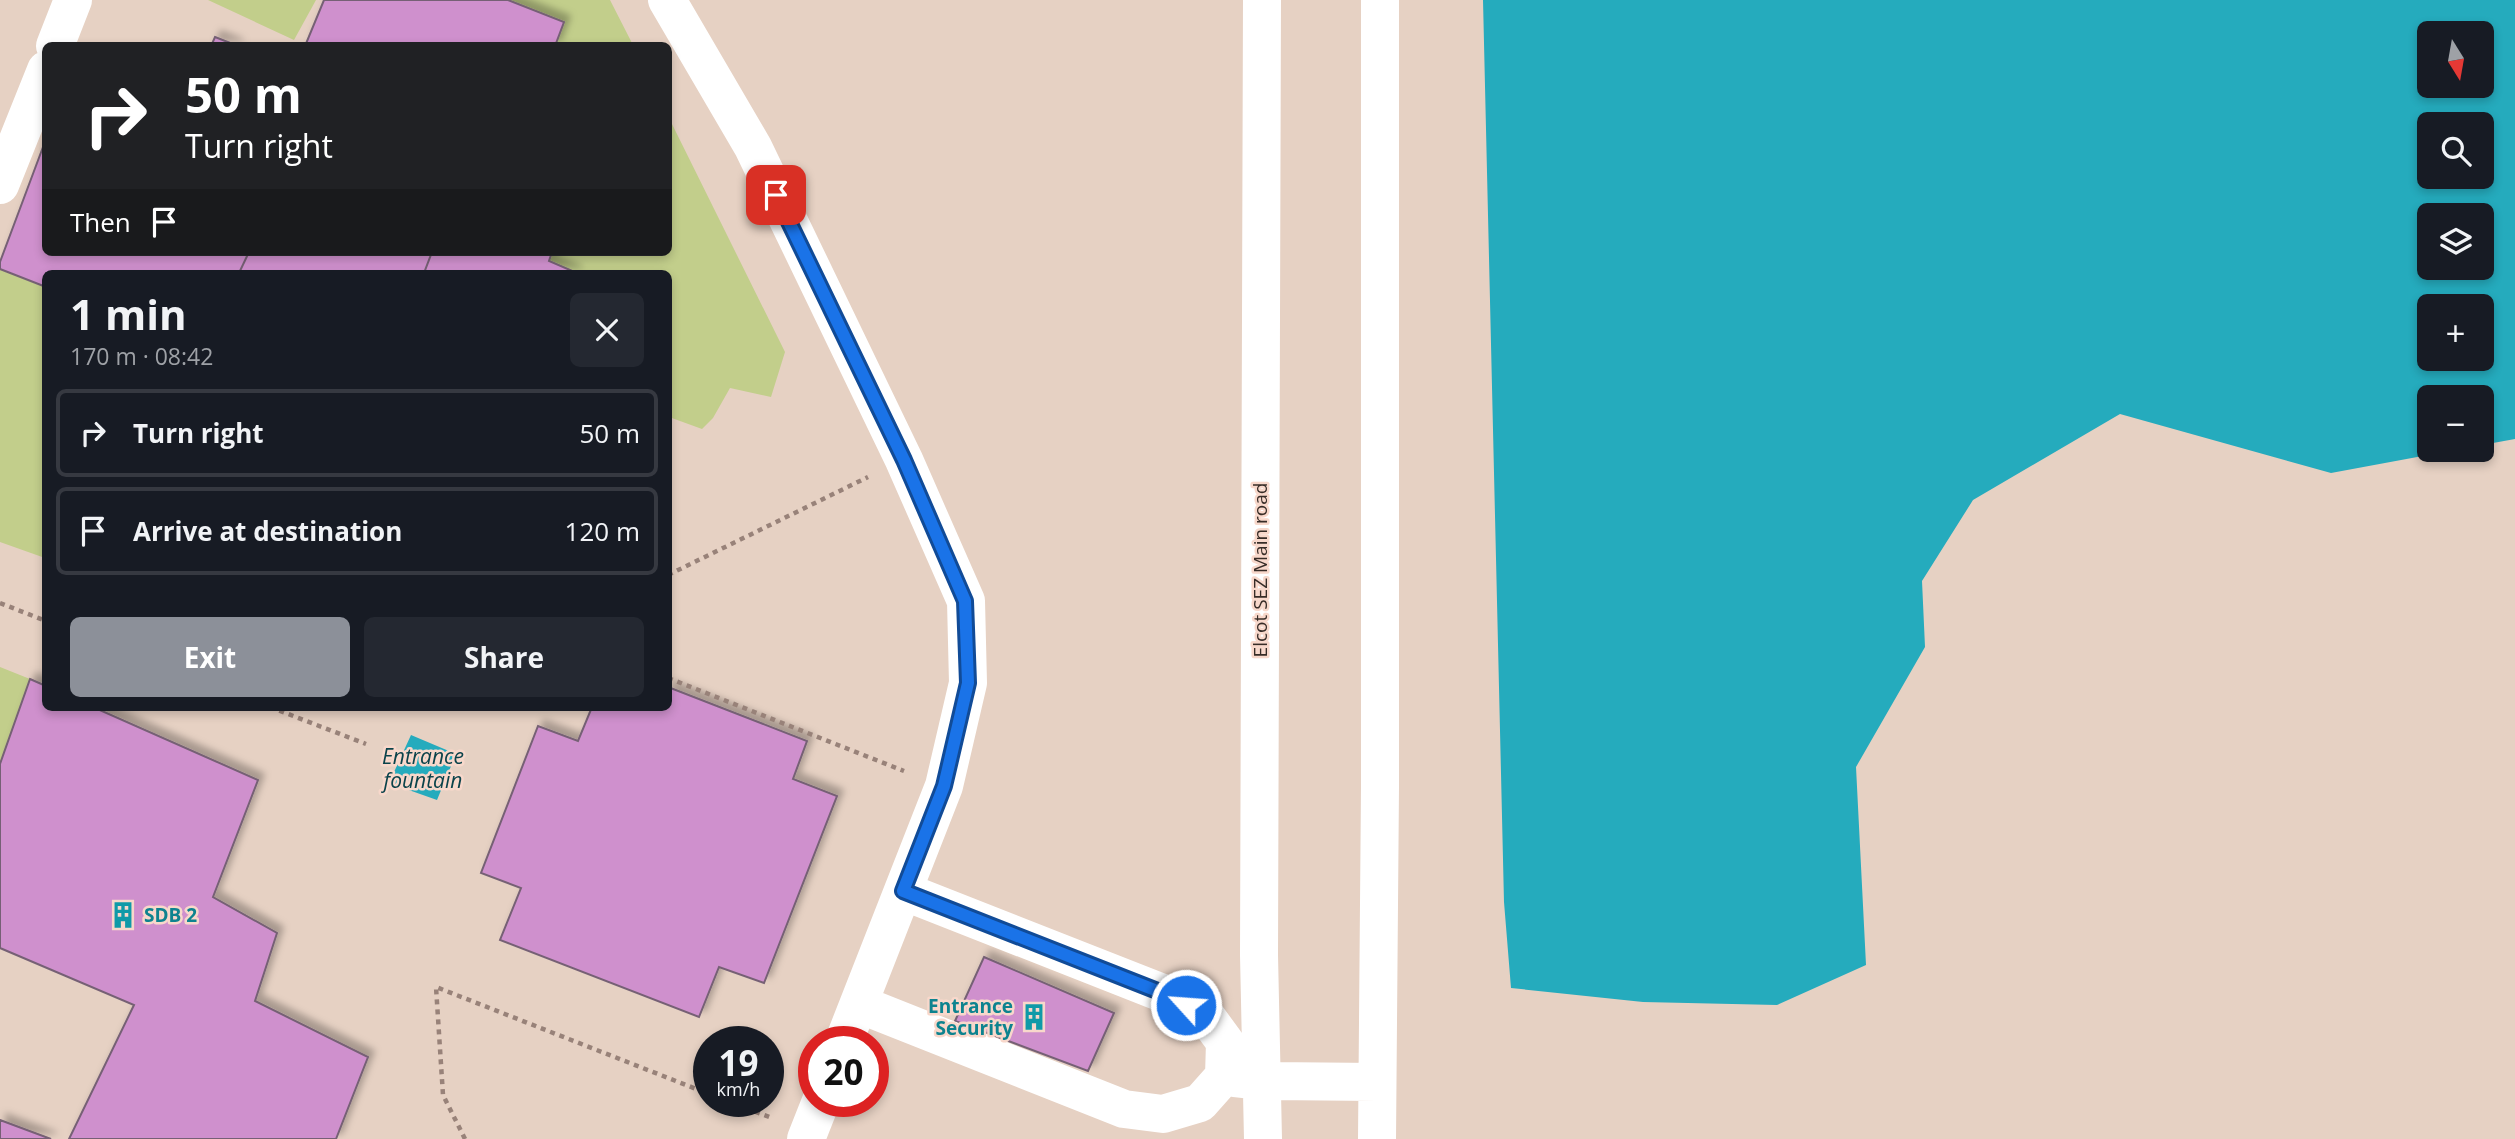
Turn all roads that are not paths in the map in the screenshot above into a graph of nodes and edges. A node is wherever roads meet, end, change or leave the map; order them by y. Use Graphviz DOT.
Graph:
graph roads {
  1 [pos="73,0"];
  2 [pos="667,0"];
  3 [pos="1262,0"];
  4 [pos="1380,0"];
  5 [pos="57,42"];
  6 [pos="42,80"];
  7 [pos="0,185"];
  8 [pos="903,891"];
  9 [pos="859,1004"];
  10 [pos="850,1026"];
  11 [pos="1224,1076"];
  12 [pos="1262,1081"];
  13 [pos="1377,1082"];
  14 [pos="815,1117"];
  15 [pos="806,1139"];
  16 [pos="1263,1139"];
  17 [pos="1377,1139"];
  1 -- 5 [label="street"];
  2 -- 8 [label="street"];
  3 -- 12 [label="street, Elcot SEZ Main road"];
  4 -- 13 [label="street"];
  6 -- 7 [label="street"];
  8 -- 9 [label="street"];
  8 -- 11 [label="street"];
  9 -- 10 [label="street"];
  9 -- 11 [label="street"];
  11 -- 12 [label="street"];
  12 -- 13 [label="street"];
  12 -- 16 [label="street, Elcot SEZ Main road"];
  13 -- 17 [label="street"];
  14 -- 15 [label="street"];
}
